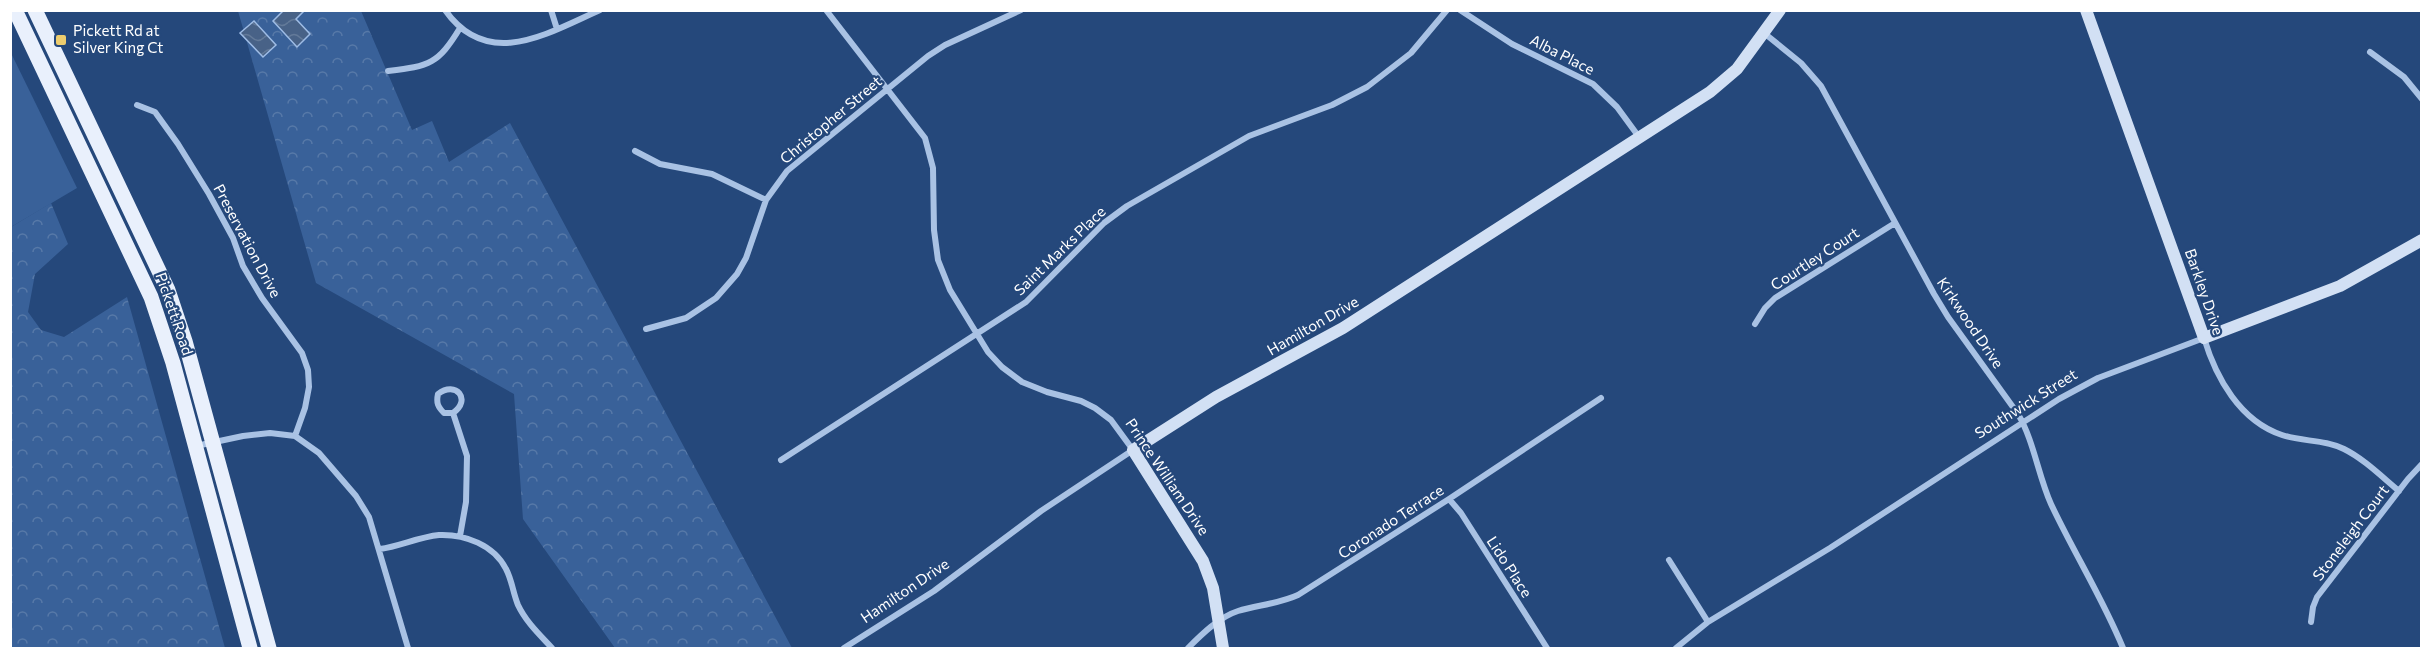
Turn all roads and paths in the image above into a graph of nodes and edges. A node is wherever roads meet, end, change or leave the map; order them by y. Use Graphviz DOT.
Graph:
graph roads {
  1 [pos="15,10"];
  2 [pos="35,10"];
  3 [pos="446,10"];
  4 [pos="551,10"];
  5 [pos="600,10"];
  6 [pos="826,10"];
  7 [pos="1021,10"];
  8 [pos="1447,10"];
  9 [pos="1460,10"];
  10 [pos="1780,10"];
  11 [pos="2086,10"];
  12 [pos="460,28"];
  13 [pos="557,29"];
  14 [pos="1764,33"];
  15 [pos="2370,52"];
  16 [pos="388,71"];
  17 [pos="887,89"];
  18 [pos="2421,99"];
  19 [pos="137,105"];
  20 [pos="1639,137"];
  21 [pos="635,151"];
  22 [pos="766,200"];
  23 [pos="1895,223"];
  24 [pos="2421,240"];
  25 [pos="1755,324"];
  26 [pos="646,328"];
  27 [pos="978,334"];
  28 [pos="2204,338"];
  29 [pos="1601,398"];
  30 [pos="453,413"];
  31 [pos="2024,423"];
  32 [pos="295,436"];
  33 [pos="213,442"];
  34 [pos="195,447"];
  35 [pos="1133,450"];
  36 [pos="781,460"];
  37 [pos="2421,465"];
  38 [pos="2398,491"];
  39 [pos="1449,499"];
  40 [pos="460,536"];
  41 [pos="380,549"];
  42 [pos="1669,560"];
  43 [pos="1219,622"];
  44 [pos="1708,622"];
  45 [pos="2311,622"];
  46 [pos="250,648"];
  47 [pos="269,648"];
  48 [pos="408,648"];
  49 [pos="552,648"];
  50 [pos="844,648"];
  51 [pos="1188,648"];
  52 [pos="1223,648"];
  53 [pos="1547,648"];
  54 [pos="1676,648"];
  55 [pos="2123,648"];
  1 -- 34 [label="main road, Pickett Road"];
  2 -- 33 [label="main road, Pickett Road"];
  3 -- 12 [label="street"];
  4 -- 13 [label="street"];
  5 -- 13 [label="street"];
  6 -- 17 [label="street, Prince William Drive"];
  7 -- 17 [label="street, Christopher Street"];
  8 -- 27 [label="street, Saint Marks Place"];
  9 -- 20 [label="street, Alba Place"];
  10 -- 14 [label="street, Hamilton Drive"];
  11 -- 28 [label="street, Barkley Drive"];
  12 -- 13 [label="street"];
  12 -- 16 [label="street"];
  14 -- 20 [label="street, Hamilton Drive"];
  14 -- 23 [label="street, Kirkwood Drive"];
  15 -- 18 [label="street"];
  17 -- 22 [label="street, Christopher Street"];
  17 -- 27 [label="street, Prince William Drive"];
  19 -- 32 [label="street, Preservation Drive"];
  20 -- 35 [label="street, Hamilton Drive"];
  21 -- 22 [label="street"];
  22 -- 26 [label="street, Christopher Street"];
  23 -- 25 [label="street, Courtley Court"];
  23 -- 31 [label="street, Kirkwood Drive"];
  24 -- 28 [label="street, Southwick Street"];
  27 -- 35 [label="street, Prince William Drive"];
  27 -- 36 [label="street, Saint Marks Place"];
  28 -- 31 [label="street, Southwick Street"];
  28 -- 38 [label="street, Barkley Drive"];
  29 -- 39 [label="street, Coronado Terrace"];
  30 -- 30 [label="street"];
  30 -- 40 [label="street"];
  31 -- 44 [label="street, Southwick Street"];
  31 -- 55 [label="street, Kirkwood Drive"];
  32 -- 33 [label="street"];
  32 -- 41 [label="street"];
  33 -- 34 [label="street"];
  33 -- 47 [label="main road, Pickett Road"];
  34 -- 46 [label="main road, Pickett Road"];
  35 -- 43 [label="street, Prince William Drive"];
  35 -- 50 [label="street, Hamilton Drive"];
  37 -- 38 [label="street, Stoneleigh Court"];
  38 -- 45 [label="street, Stoneleigh Court"];
  39 -- 43 [label="street, Coronado Terrace"];
  39 -- 53 [label="street, Lido Place"];
  40 -- 41 [label="street"];
  40 -- 49 [label="street"];
  41 -- 48 [label="street"];
  42 -- 44 [label="street"];
  43 -- 51 [label="street, Coronado Terrace"];
  43 -- 52 [label="street, Prince William Drive"];
  44 -- 54 [label="street, Southwick Street"];
}
